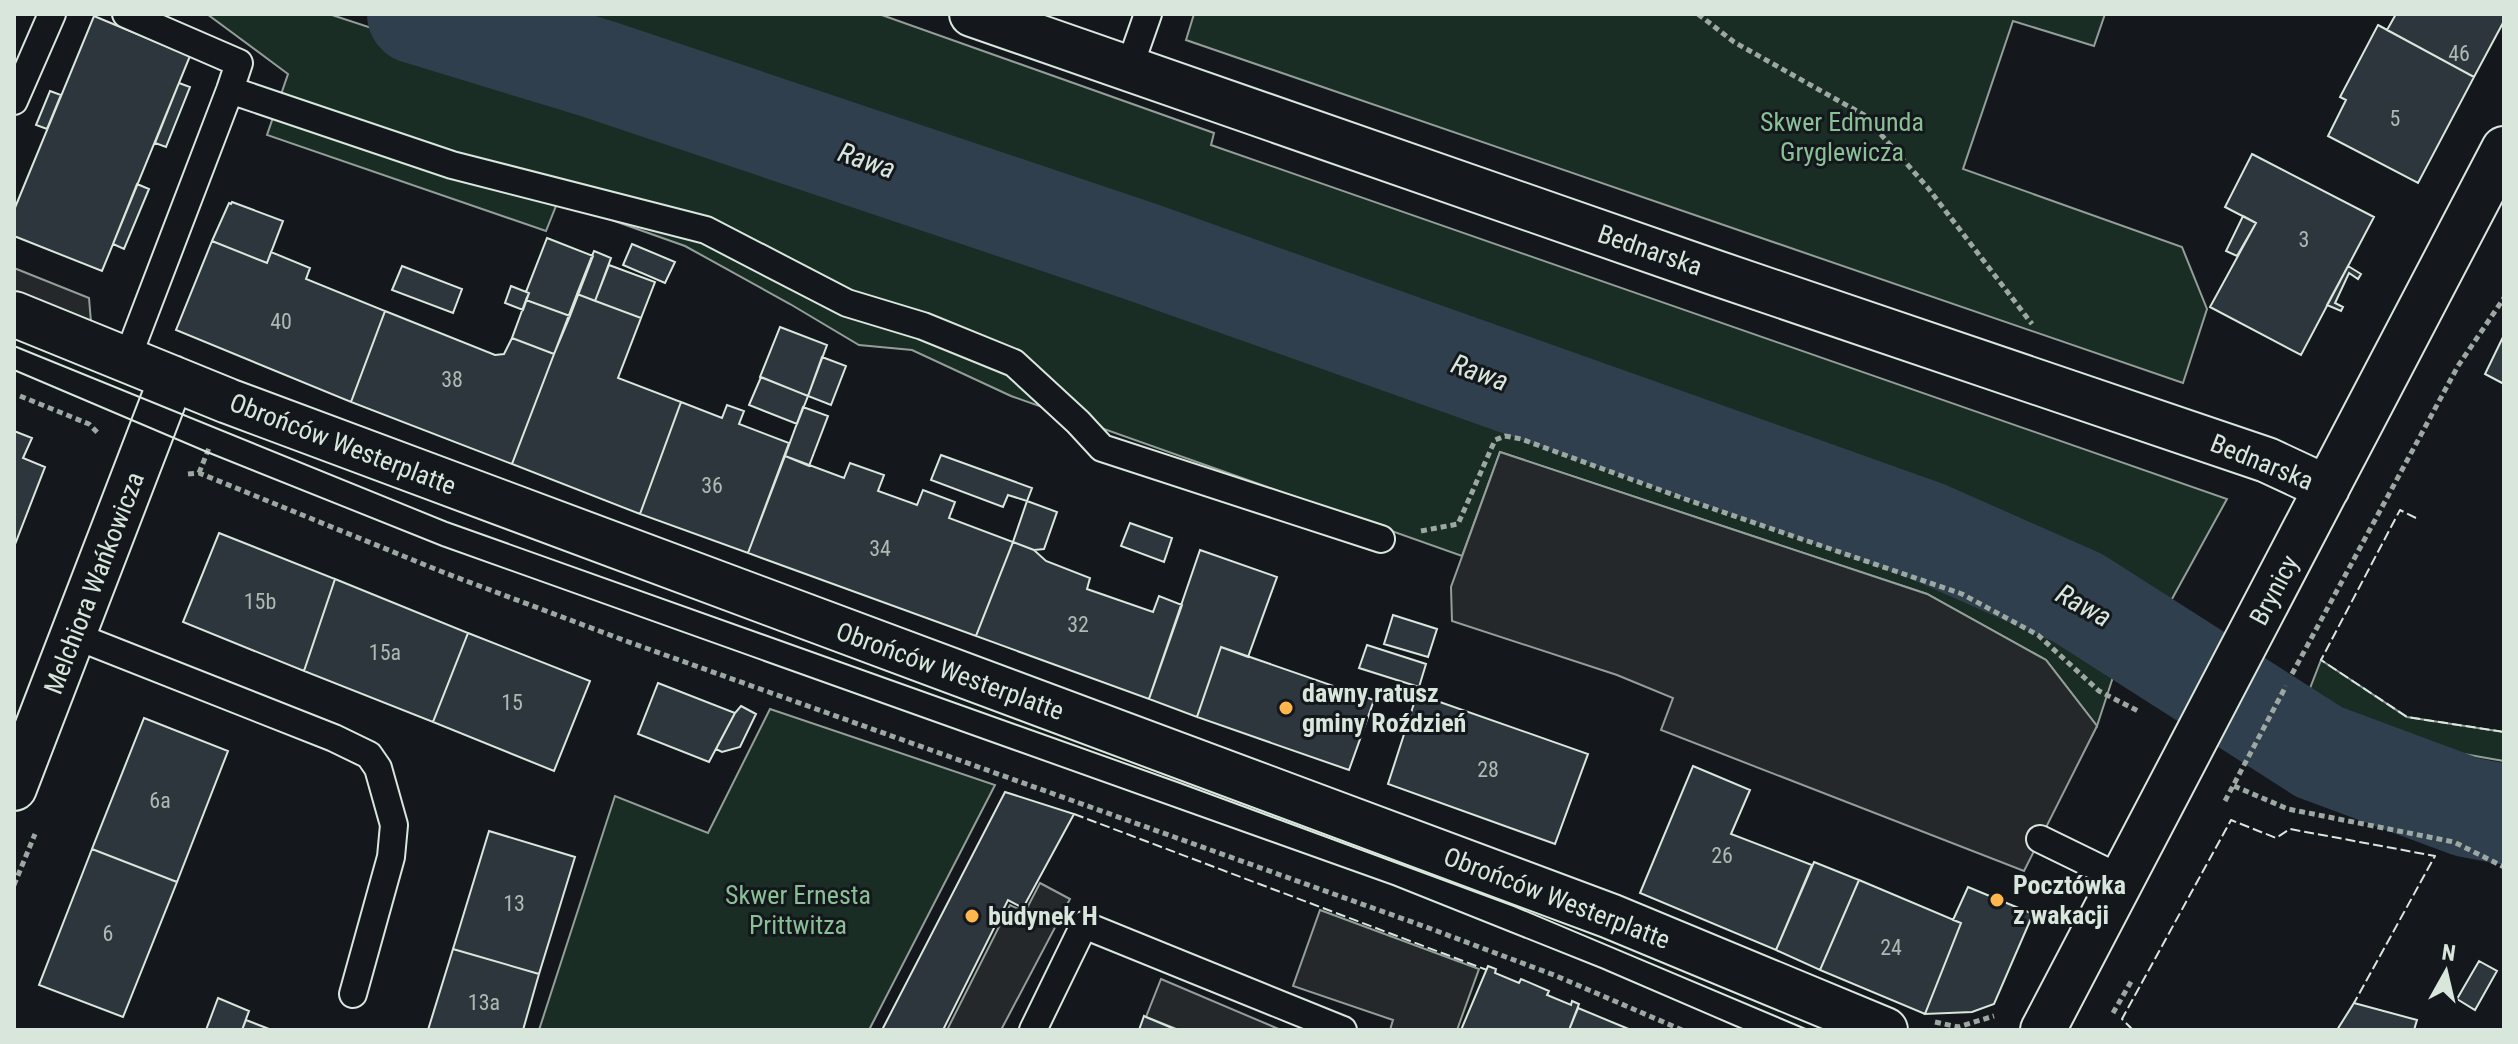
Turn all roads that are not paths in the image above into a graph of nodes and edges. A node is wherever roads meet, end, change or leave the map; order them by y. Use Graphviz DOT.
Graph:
graph roads {
  1 [pos="52,14"];
  2 [pos="126,14"];
  3 [pos="972,14"];
  4 [pos="1148,14"];
  5 [pos="1129,68"];
  6 [pos="230,90"];
  7 [pos="14,101"];
  8 [pos="2504,149"];
  9 [pos="14,314"];
  10 [pos="127,359"];
  11 [pos="172,378"];
  12 [pos="2327,488"];
  13 [pos="1381,539"];
  14 [pos="73,635"];
  15 [pos="14,788"];
  16 [pos="2040,839"];
  17 [pos="2122,879"];
  18 [pos="353,994"];
  19 [pos="1033,1030"];
  20 [pos="1343,1030"];
  21 [pos="1885,1030"];
  22 [pos="2043,1030"];
  1 -- 7 [label="lane"];
  2 -- 6 [label="lane"];
  3 -- 5 [label="street, Bednarska"];
  4 -- 5 [label="lane"];
  5 -- 12 [label="street, Bednarska"];
  6 -- 10 [label="lane"];
  6 -- 13 [label="lane"];
  8 -- 12 [label="street, Brynicy"];
  9 -- 10 [label="street, Obrońców Westerplatte"];
  10 -- 11 [label="street, Obrońców Westerplatte"];
  11 -- 14 [label="street, Melchiora Wańkowicza"];
  11 -- 21 [label="street, Obrońców Westerplatte"];
  12 -- 17 [label="street, Brynicy"];
  14 -- 15 [label="street, Melchiora Wańkowicza"];
  14 -- 18 [label="lane"];
  16 -- 17 [label="lane"];
  17 -- 22 [label="street, Brynicy"];
  19 -- 20 [label="lane"];
}
